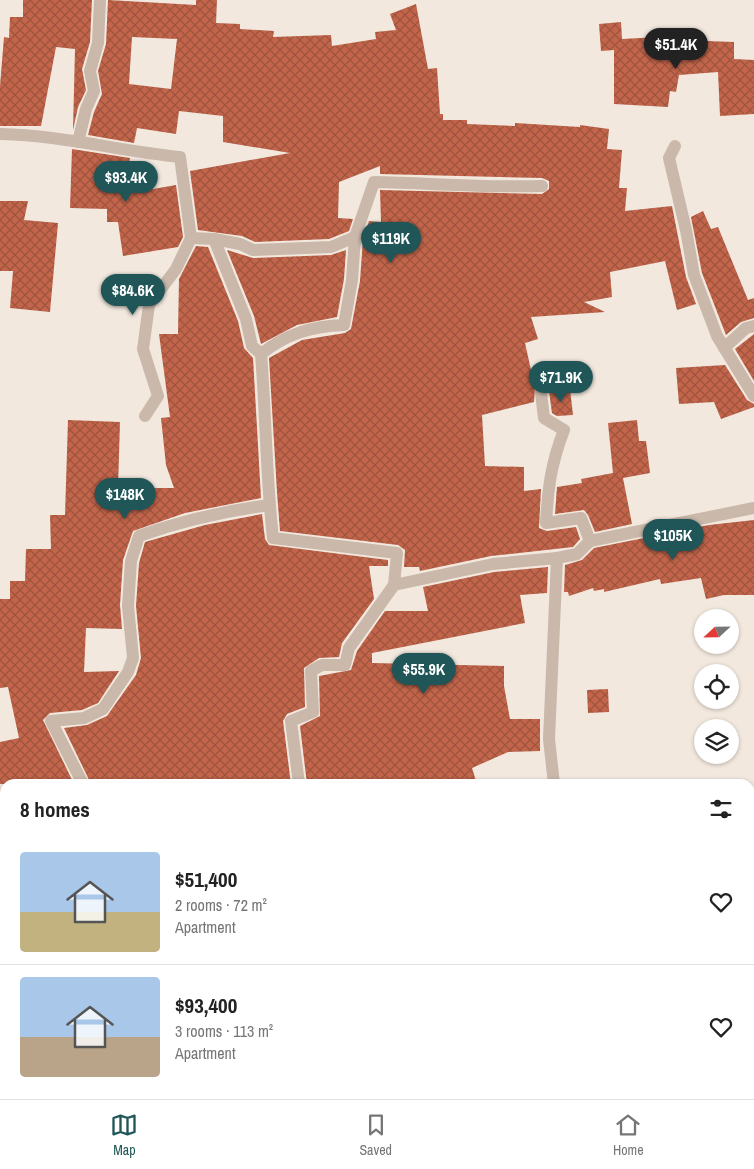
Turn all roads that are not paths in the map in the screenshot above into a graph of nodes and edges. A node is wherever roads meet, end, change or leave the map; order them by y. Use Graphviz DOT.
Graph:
graph roads {
  1 [pos="100,0"];
  2 [pos="0,134"];
  3 [pos="78,142"];
  4 [pos="675,146"];
  5 [pos="542,186"];
  6 [pos="355,237"];
  7 [pos="191,238"];
  8 [pos="214,239"];
  9 [pos="754,326"];
  10 [pos="724,348"];
  11 [pos="261,354"];
  12 [pos="541,393"];
  13 [pos="754,396"];
  14 [pos="145,416"];
  15 [pos="270,505"];
  16 [pos="754,508"];
  17 [pos="590,541"];
  18 [pos="557,558"];
  19 [pos="394,585"];
  20 [pos="80,779"];
  21 [pos="298,779"];
  22 [pos="553,779"];
  1 -- 3 [label="street"];
  2 -- 3 [label="street"];
  3 -- 7 [label="street"];
  4 -- 10 [label="street"];
  5 -- 6 [label="street"];
  6 -- 8 [label="street"];
  6 -- 11 [label="street"];
  7 -- 8 [label="street"];
  7 -- 14 [label="street"];
  8 -- 11 [label="street"];
  9 -- 10 [label="street"];
  10 -- 13 [label="street"];
  11 -- 15 [label="street"];
  12 -- 17 [label="street"];
  15 -- 19 [label="street"];
  15 -- 20 [label="street"];
  16 -- 17 [label="street"];
  17 -- 18 [label="street"];
  18 -- 19 [label="street"];
  18 -- 22 [label="street"];
  19 -- 21 [label="street"];
}
